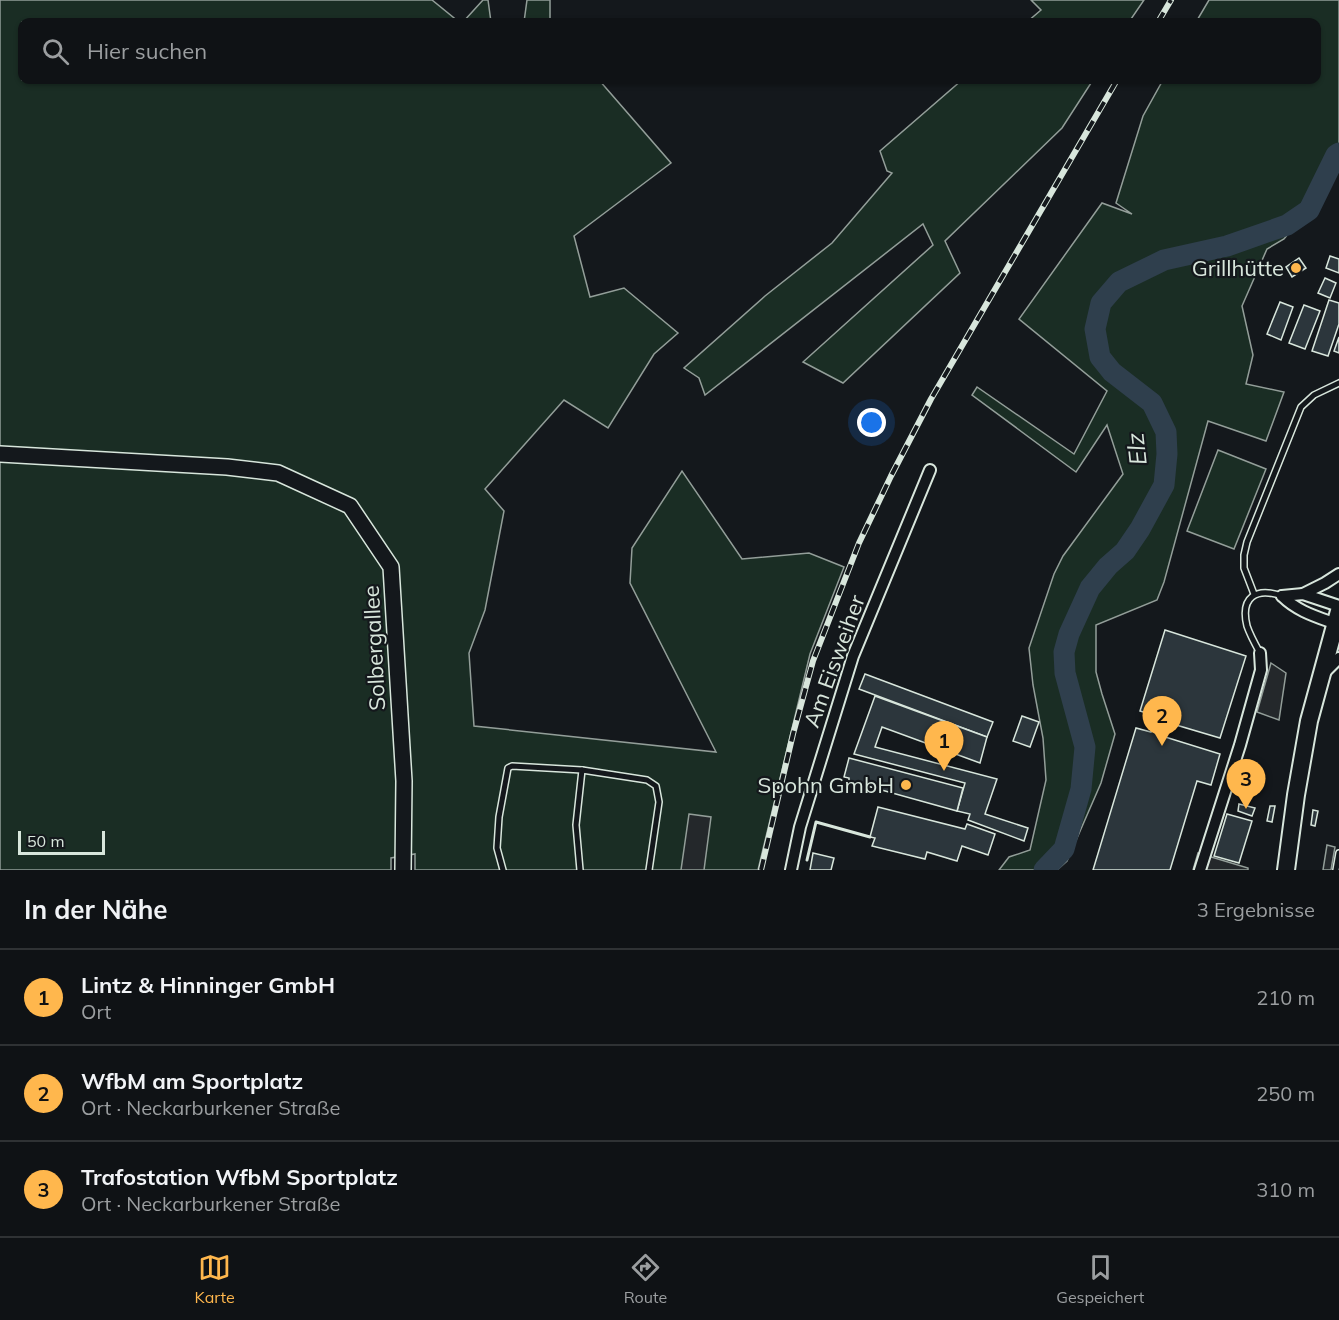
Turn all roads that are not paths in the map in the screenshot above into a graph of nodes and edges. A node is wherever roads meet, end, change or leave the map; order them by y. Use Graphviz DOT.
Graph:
graph roads {
  1 [pos="1339,383"];
  2 [pos="0,454"];
  3 [pos="930,470"];
  4 [pos="1339,574"];
  5 [pos="1254,594"];
  6 [pos="1303,594"];
  7 [pos="1282,596"];
  8 [pos="1338,616"];
  9 [pos="1260,653"];
  10 [pos="1339,658"];
  11 [pos="1320,677"];
  12 [pos="582,770"];
  13 [pos="1339,853"];
  14 [pos="403,870"];
  15 [pos="503,870"];
  16 [pos="580,870"];
  17 [pos="649,870"];
  18 [pos="791,870"];
  19 [pos="1200,870"];
  20 [pos="1286,870"];
  21 [pos="1336,870"];
  1 -- 5 [label="lane"];
  2 -- 14 [label="street, Solbergallee"];
  3 -- 18 [label="street, Am Eisweiher"];
  4 -- 6 [label="street"];
  5 -- 7 [label="lane"];
  5 -- 9 [label="lane"];
  6 -- 7 [label="street"];
  6 -- 8 [label="street"];
  7 -- 8 [label="street"];
  8 -- 11 [label="main road"];
  9 -- 19 [label="street"];
  10 -- 11 [label="street"];
  11 -- 20 [label="main road"];
  12 -- 15 [label="lane"];
  12 -- 16 [label="lane"];
  12 -- 17 [label="lane"];
  13 -- 21 [label="lane"];
}
